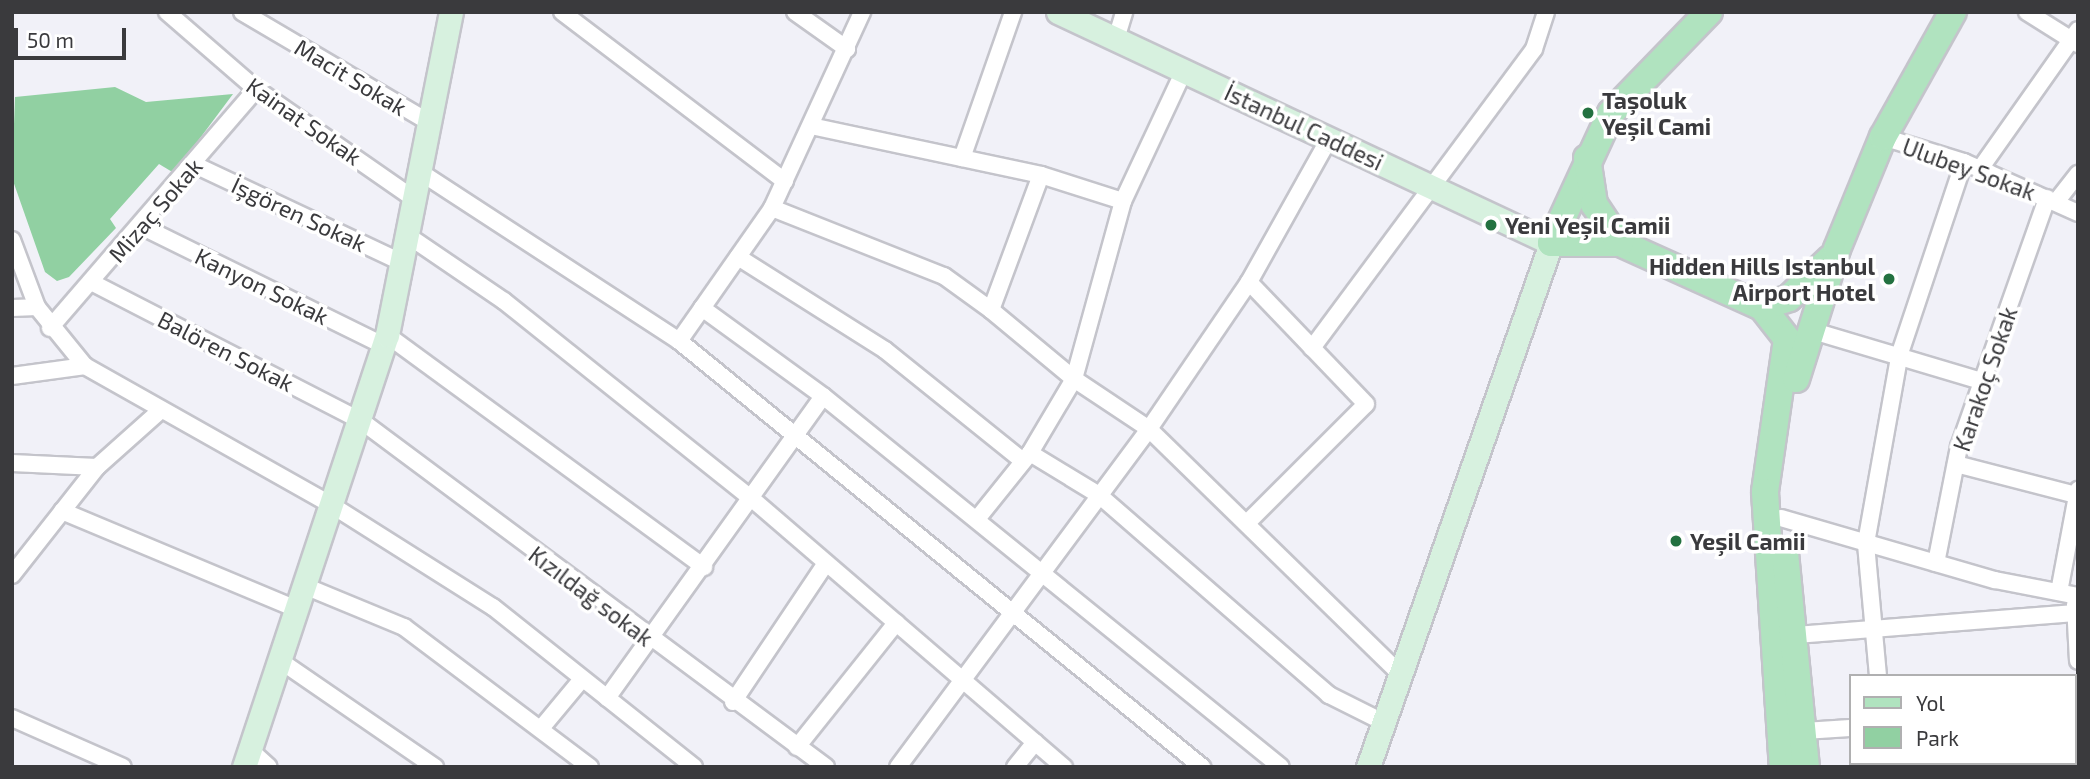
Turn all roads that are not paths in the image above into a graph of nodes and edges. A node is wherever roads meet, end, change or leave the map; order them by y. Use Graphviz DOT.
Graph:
graph roads {
  1 [pos="167,12"];
  2 [pos="242,12"];
  3 [pos="451,12"];
  4 [pos="562,12"];
  5 [pos="795,12"];
  6 [pos="862,12"];
  7 [pos="1013,12"];
  8 [pos="1058,12"];
  9 [pos="1124,12"];
  10 [pos="1546,12"];
  11 [pos="1709,12"];
  12 [pos="1953,12"];
  13 [pos="2027,12"];
  14 [pos="2075,38"];
  15 [pos="1116,39"];
  16 [pos="847,49"];
  17 [pos="1184,71"];
  18 [pos="256,89"];
  19 [pos="425,120"];
  20 [pos="811,126"];
  21 [pos="1883,137"];
  22 [pos="1329,139"];
  23 [pos="962,158"];
  24 [pos="1587,158"];
  25 [pos="1964,162"];
  26 [pos="195,166"];
  27 [pos="1980,169"];
  28 [pos="417,170"];
  29 [pos="2078,174"];
  30 [pos="1041,175"];
  31 [pos="785,181"];
  32 [pos="1432,187"];
  33 [pos="413,198"];
  34 [pos="2052,200"];
  35 [pos="1123,201"];
  36 [pos="772,208"];
  37 [pos="2078,213"];
  38 [pos="141,226"];
  39 [pos="408,235"];
  40 [pos="13,243"];
  41 [pos="1551,243"];
  42 [pos="1620,243"];
  43 [pos="1838,248"];
  44 [pos="738,257"];
  45 [pos="403,262"];
  46 [pos="91,282"];
  47 [pos="1249,282"];
  48 [pos="37,307"];
  49 [pos="702,307"];
  50 [pos="1762,307"];
  51 [pos="12,308"];
  52 [pos="991,310"];
  53 [pos="50,328"];
  54 [pos="1810,330"];
  55 [pos="385,340"];
  56 [pos="679,341"];
  57 [pos="1312,348"];
  58 [pos="1900,353"];
  59 [pos="85,366"];
  60 [pos="12,376"];
  61 [pos="1074,379"];
  62 [pos="1984,382"];
  63 [pos="823,396"];
  64 [pos="162,410"];
  65 [pos="360,420"];
  66 [pos="1149,429"];
  67 [pos="794,437"];
  68 [pos="1027,457"];
  69 [pos="12,463"];
  70 [pos="1956,464"];
  71 [pos="97,467"];
  72 [pos="2077,493"];
  73 [pos="1099,495"];
  74 [pos="751,498"];
  75 [pos="333,506"];
  76 [pos="62,511"];
  77 [pos="1781,518"];
  78 [pos="977,519"];
  79 [pos="1249,521"];
  80 [pos="1866,543"];
  81 [pos="20,553"];
  82 [pos="826,563"];
  83 [pos="1936,563"];
  84 [pos="704,567"];
  85 [pos="1041,574"];
  86 [pos="12,575"];
  87 [pos="307,587"];
  88 [pos="2070,594"];
  89 [pos="299,610"];
  90 [pos="2075,613"];
  91 [pos="1014,616"];
  92 [pos="896,623"];
  93 [pos="1875,629"];
  94 [pos="1796,635"];
  95 [pos="650,641"];
  96 [pos="2078,661"];
  97 [pos="282,662"];
  98 [pos="1399,673"];
  99 [pos="1878,674"];
  100 [pos="583,679"];
  101 [pos="964,682"];
  102 [pos="607,698"];
  103 [pos="733,702"];
  104 [pos="12,718"];
  105 [pos="1383,722"];
  106 [pos="543,726"];
  107 [pos="1848,728"];
  108 [pos="1804,731"];
  109 [pos="1035,742"];
  110 [pos="797,747"];
  111 [pos="247,758"];
  112 [pos="123,767"];
  113 [pos="269,767"];
  114 [pos="435,767"];
  115 [pos="590,767"];
  116 [pos="694,767"];
  117 [pos="827,767"];
  118 [pos="898,767"];
  119 [pos="1015,767"];
  120 [pos="1064,767"];
  121 [pos="1202,767"];
  122 [pos="1281,767"];
  123 [pos="1368,767"];
  124 [pos="1783,767"];
  125 [pos="1806,767"];
  1 -- 18 [label="street, Kainat Sokak"];
  2 -- 19 [label="street, Macit Sokak"];
  3 -- 19 [label="street"];
  4 -- 31 [label="street"];
  5 -- 16 [label="street"];
  6 -- 16 [label="street"];
  7 -- 23 [label="street"];
  8 -- 15 [label="street, İstanbul Caddesi"];
  9 -- 15 [label="street"];
  10 -- 32 [label="street"];
  11 -- 24 [label="main road"];
  12 -- 21 [label="main road"];
  13 -- 14 [label="street"];
  14 -- 27 [label="street"];
  15 -- 17 [label="street, İstanbul Caddesi"];
  16 -- 20 [label="street"];
  17 -- 22 [label="street, İstanbul Caddesi"];
  17 -- 35 [label="street"];
  18 -- 26 [label="street, Mizaç Sokak"];
  18 -- 33 [label="street, Kainat Sokak"];
  19 -- 28 [label="street"];
  20 -- 23 [label="street"];
  20 -- 31 [label="street"];
  21 -- 25 [label="street, Ulubey Sokak"];
  21 -- 43 [label="main road"];
  22 -- 32 [label="street, İstanbul Caddesi"];
  22 -- 47 [label="street"];
  23 -- 30 [label="street"];
  24 -- 41 [label="main road"];
  24 -- 42 [label="main road"];
  25 -- 27 [label="street, Ulubey Sokak"];
  25 -- 58 [label="street"];
  26 -- 38 [label="street, Mizaç Sokak"];
  26 -- 45 [label="street, İşgören Sokak"];
  27 -- 34 [label="street, Ulubey Sokak"];
  28 -- 33 [label="street"];
  28 -- 56 [label="street"];
  29 -- 34 [label="street, Karakoç Sokak"];
  30 -- 35 [label="street"];
  30 -- 52 [label="street"];
  31 -- 36 [label="street"];
  32 -- 41 [label="street, İstanbul Caddesi"];
  32 -- 57 [label="street"];
  33 -- 39 [label="street"];
  34 -- 37 [label="street, Ulubey Sokak"];
  34 -- 62 [label="street, Karakoç Sokak"];
  35 -- 61 [label="street"];
  36 -- 44 [label="street"];
  36 -- 52 [label="street"];
  38 -- 46 [label="street, Mizaç Sokak"];
  38 -- 55 [label="street, Kanyon Sokak"];
  39 -- 45 [label="street"];
  39 -- 74 [label="street"];
  40 -- 48 [label="street"];
  41 -- 42 [label="main road"];
  41 -- 98 [label="street"];
  42 -- 50 [label="main road"];
  43 -- 50 [label="main road"];
  43 -- 54 [label="main road"];
  44 -- 49 [label="street"];
  44 -- 68 [label="street"];
  45 -- 55 [label="street"];
  46 -- 53 [label="street, Mizaç Sokak"];
  46 -- 65 [label="street, Balören Sokak"];
  47 -- 57 [label="street"];
  47 -- 66 [label="street"];
  48 -- 51 [label="street"];
  48 -- 53 [label="street"];
  49 -- 56 [label="street"];
  49 -- 63 [label="street"];
  50 -- 124 [label="main road"];
  52 -- 61 [label="street"];
  53 -- 59 [label="street"];
  54 -- 58 [label="street"];
  54 -- 77 [label="main road"];
  55 -- 65 [label="street"];
  55 -- 84 [label="street, Kanyon Sokak"];
  56 -- 67 [label="street"];
  57 -- 79 [label="street"];
  58 -- 62 [label="street"];
  58 -- 80 [label="street"];
  59 -- 60 [label="street"];
  59 -- 64 [label="street"];
  61 -- 66 [label="street"];
  61 -- 68 [label="street"];
  62 -- 70 [label="street, Karakoç Sokak"];
  63 -- 67 [label="street"];
  63 -- 78 [label="street"];
  64 -- 71 [label="street"];
  64 -- 75 [label="street"];
  65 -- 75 [label="street"];
  65 -- 95 [label="street, Kızıldağ sokak"];
  66 -- 73 [label="street"];
  66 -- 79 [label="street"];
  67 -- 74 [label="street"];
  67 -- 91 [label="street"];
  68 -- 73 [label="street"];
  68 -- 78 [label="street"];
  69 -- 71 [label="street"];
  70 -- 72 [label="street"];
  70 -- 83 [label="street, Karakoç Sokak"];
  71 -- 76 [label="street"];
  72 -- 88 [label="street"];
  73 -- 85 [label="street"];
  73 -- 105 [label="street"];
  74 -- 82 [label="street"];
  74 -- 84 [label="street"];
  75 -- 87 [label="street"];
  75 -- 100 [label="street"];
  76 -- 81 [label="street"];
  76 -- 89 [label="street"];
  77 -- 80 [label="street"];
  77 -- 94 [label="main road"];
  78 -- 85 [label="street"];
  79 -- 98 [label="street"];
  80 -- 83 [label="street"];
  80 -- 93 [label="street"];
  81 -- 86 [label="street"];
  82 -- 92 [label="street"];
  82 -- 103 [label="street"];
  83 -- 88 [label="street"];
  84 -- 95 [label="street"];
  85 -- 91 [label="street"];
  85 -- 122 [label="street"];
  87 -- 89 [label="street"];
  87 -- 106 [label="street"];
  88 -- 90 [label="street"];
  89 -- 97 [label="street"];
  90 -- 93 [label="street"];
  90 -- 96 [label="street"];
  91 -- 101 [label="street"];
  91 -- 121 [label="street"];
  92 -- 101 [label="street"];
  92 -- 110 [label="street"];
  93 -- 94 [label="street"];
  93 -- 99 [label="street"];
  94 -- 108 [label="main road"];
  95 -- 102 [label="street"];
  95 -- 103 [label="street, Kızıldağ sokak"];
  97 -- 111 [label="street"];
  97 -- 114 [label="street"];
  98 -- 105 [label="street"];
  100 -- 102 [label="street"];
  100 -- 106 [label="street"];
  101 -- 109 [label="street"];
  101 -- 118 [label="street"];
  102 -- 116 [label="street"];
  103 -- 110 [label="street, Kızıldağ sokak"];
  104 -- 112 [label="street"];
  105 -- 123 [label="street"];
  106 -- 115 [label="street"];
  107 -- 108 [label="street"];
  108 -- 125 [label="main road"];
  109 -- 119 [label="street"];
  109 -- 120 [label="street"];
  110 -- 117 [label="street, Kızıldağ sokak"];
  111 -- 113 [label="street"];
}
